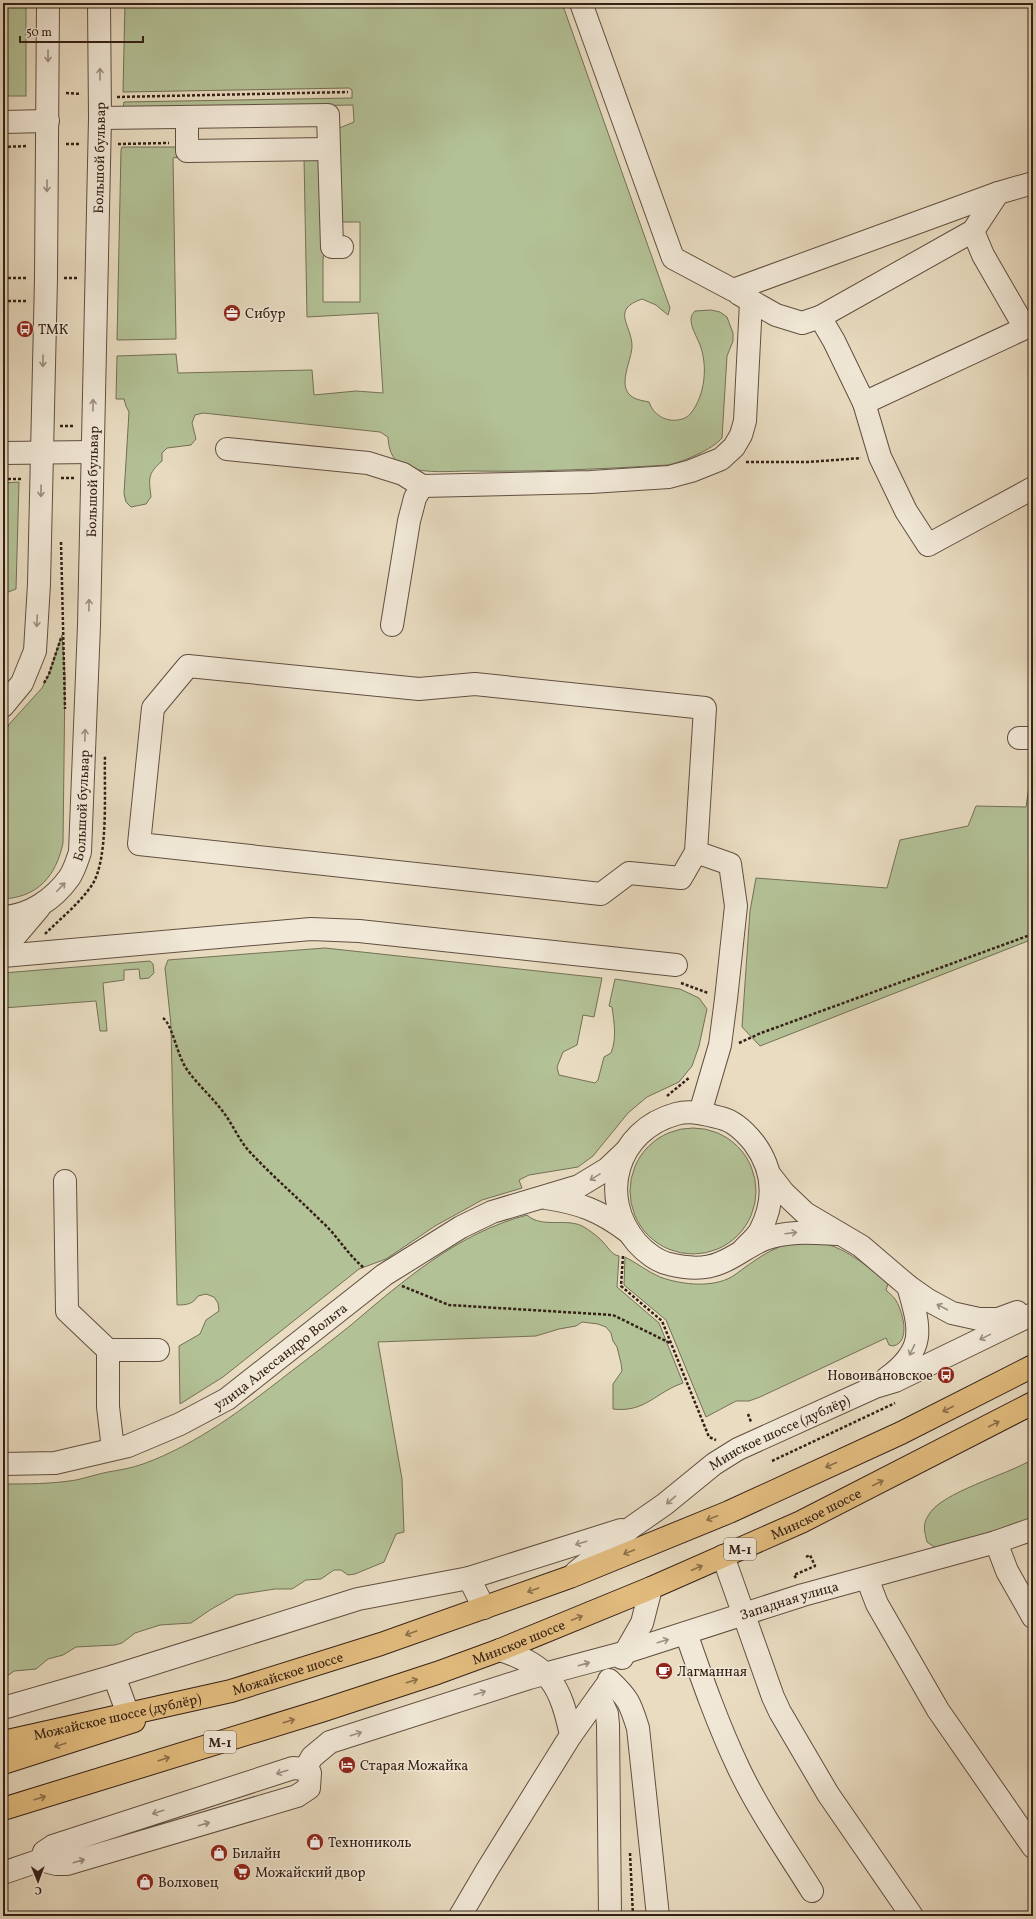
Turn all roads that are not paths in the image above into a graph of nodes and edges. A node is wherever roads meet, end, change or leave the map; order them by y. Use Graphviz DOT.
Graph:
graph roads {
  1 [pos="48,3"];
  2 [pos="99,3"];
  3 [pos="581,3"];
  4 [pos="187,117"];
  5 [pos="100,118"];
  6 [pos="48,120"];
  7 [pos="3,122"];
  8 [pos="328,149"];
  9 [pos="1033,183"];
  10 [pos="998,193"];
  11 [pos="974,231"];
  12 [pos="342,247"];
  13 [pos="733,290"];
  14 [pos="751,302"];
  15 [pos="820,317"];
  16 [pos="864,403"];
  17 [pos="227,449"];
  18 [pos="41,452"];
  19 [pos="92,452"];
  20 [pos="3,453"];
  21 [pos="422,486"];
  22 [pos="1033,488"];
  23 [pos="392,625"];
  24 [pos="3,706"];
  25 [pos="696,852"];
  26 [pos="44,902"];
  27 [pos="3,917"];
  28 [pos="3,955"];
  29 [pos="675,973"];
  30 [pos="700,1113"];
  31 [pos="625,1152"];
  32 [pos="770,1175"];
  33 [pos="65,1181"];
  34 [pos="539,1197"];
  35 [pos="627,1231"];
  36 [pos="840,1234"];
  37 [pos="742,1251"];
  38 [pos="908,1286"];
  39 [pos="1033,1307"];
  40 [pos="1033,1314"];
  41 [pos="108,1350"];
  42 [pos="158,1350"];
  43 [pos="1033,1366"];
  44 [pos="875,1387"];
  45 [pos="1033,1403"];
  46 [pos="113,1449"];
  47 [pos="3,1464"];
  48 [pos="632,1527"];
  49 [pos="1033,1529"];
  50 [pos="996,1542"];
  51 [pos="723,1556"];
  52 [pos="570,1577"];
  53 [pos="470,1578"];
  54 [pos="867,1578"];
  55 [pos="651,1588"];
  56 [pos="484,1608"];
  57 [pos="744,1615"];
  58 [pos="1033,1617"];
  59 [pos="686,1633"];
  60 [pos="500,1650"];
  61 [pos="626,1652"];
  62 [pos="547,1674"];
  63 [pos="114,1676"];
  64 [pos="604,1688"];
  65 [pos="231,1690"];
  66 [pos="3,1708"];
  67 [pos="128,1714"];
  68 [pos="571,1735"];
  69 [pos="3,1742"];
  70 [pos="3,1763"];
  71 [pos="3,1809"];
  72 [pos="1033,1847"];
  73 [pos="3,1873"];
  74 [pos="812,1891"];
  75 [pos="460,1916"];
  76 [pos="610,1916"];
  77 [pos="658,1916"];
  78 [pos="912,1916"];
  1 -- 6 [label="street, one-way"];
  5 -- 2 [label="street, Большой бульвар, one-way"];
  3 -- 13 [label="street"];
  4 -- 5 [label="street"];
  4 -- 8 [label="street"];
  4 -- 8 [label="street"];
  19 -- 5 [label="street, Большой бульвар, one-way"];
  6 -- 7 [label="street"];
  6 -- 18 [label="street, one-way"];
  8 -- 12 [label="street"];
  9 -- 10 [label="street"];
  10 -- 11 [label="street"];
  10 -- 13 [label="street"];
  11 -- 15 [label="street"];
  11 -- 16 [label="street"];
  13 -- 14 [label="street"];
  14 -- 15 [label="street"];
  14 -- 21 [label="street"];
  15 -- 16 [label="street"];
  16 -- 22 [label="street"];
  17 -- 21 [label="street"];
  18 -- 19 [label="street"];
  18 -- 20 [label="street"];
  18 -- 24 [label="street, one-way"];
  26 -- 19 [label="street, Большой бульвар, one-way"];
  21 -- 23 [label="street"];
  25 -- 25 [label="street"];
  25 -- 30 [label="street"];
  26 -- 27 [label="street, Большой бульвар"];
  26 -- 28 [label="street"];
  28 -- 29 [label="street"];
  30 -- 31 [label="street"];
  30 -- 32 [label="street"];
  31 -- 34 [label="street, улица Алессандро Вольта, one-way"];
  31 -- 35 [label="street"];
  32 -- 36 [label="street"];
  32 -- 37 [label="street"];
  33 -- 41 [label="street"];
  34 -- 35 [label="street"];
  34 -- 46 [label="street, улица Алессандро Вольта"];
  35 -- 37 [label="street"];
  37 -- 36 [label="street, one-way"];
  36 -- 38 [label="street"];
  39 -- 38 [label="street, one-way"];
  38 -- 44 [label="street, one-way"];
  40 -- 44 [label="street, Минское шоссе (дублёр), one-way"];
  41 -- 42 [label="street"];
  41 -- 46 [label="street"];
  43 -- 52 [label="main road, one-way"];
  44 -- 48 [label="street, Минское шоссе (дублёр), one-way"];
  51 -- 45 [label="main road, Минское шоссе / М-1, one-way"];
  46 -- 47 [label="street, улица Алессандро Вольта"];
  48 -- 52 [label="street, Минское шоссе (дублёр)"];
  48 -- 53 [label="street, one-way"];
  49 -- 50 [label="street, Западная улица"];
  50 -- 54 [label="street, Западная улица"];
  50 -- 58 [label="street"];
  55 -- 51 [label="main road, Минское шоссе / М-1, one-way"];
  51 -- 57 [label="street"];
  52 -- 56 [label="main road, Можайское шоссе, one-way"];
  53 -- 56 [label="street"];
  53 -- 63 [label="street"];
  54 -- 57 [label="street, Западная улица"];
  54 -- 72 [label="street"];
  60 -- 55 [label="main road, Минское шоссе / М-1, one-way"];
  55 -- 61 [label="street"];
  56 -- 65 [label="main road, Можайское шоссе, one-way"];
  57 -- 59 [label="street, Западная улица"];
  57 -- 78 [label="street"];
  61 -- 59 [label="street, Западная улица, one-way"];
  59 -- 74 [label="street"];
  60 -- 62 [label="street"];
  71 -- 60 [label="main road, Минское шоссе / М-1, one-way"];
  62 -- 61 [label="street, Западная улица, one-way"];
  61 -- 64 [label="street"];
  62 -- 68 [label="street"];
  73 -- 62 [label="street, Западная улица, one-way"];
  63 -- 66 [label="street"];
  63 -- 67 [label="street"];
  64 -- 68 [label="street"];
  64 -- 76 [label="street"];
  64 -- 77 [label="street"];
  65 -- 67 [label="main road, Можайское шоссе (дублёр)"];
  65 -- 70 [label="main road, Можайское шоссе, one-way"];
  67 -- 69 [label="main road, Можайское шоссе (дублёр)"];
  68 -- 75 [label="street"];
}
